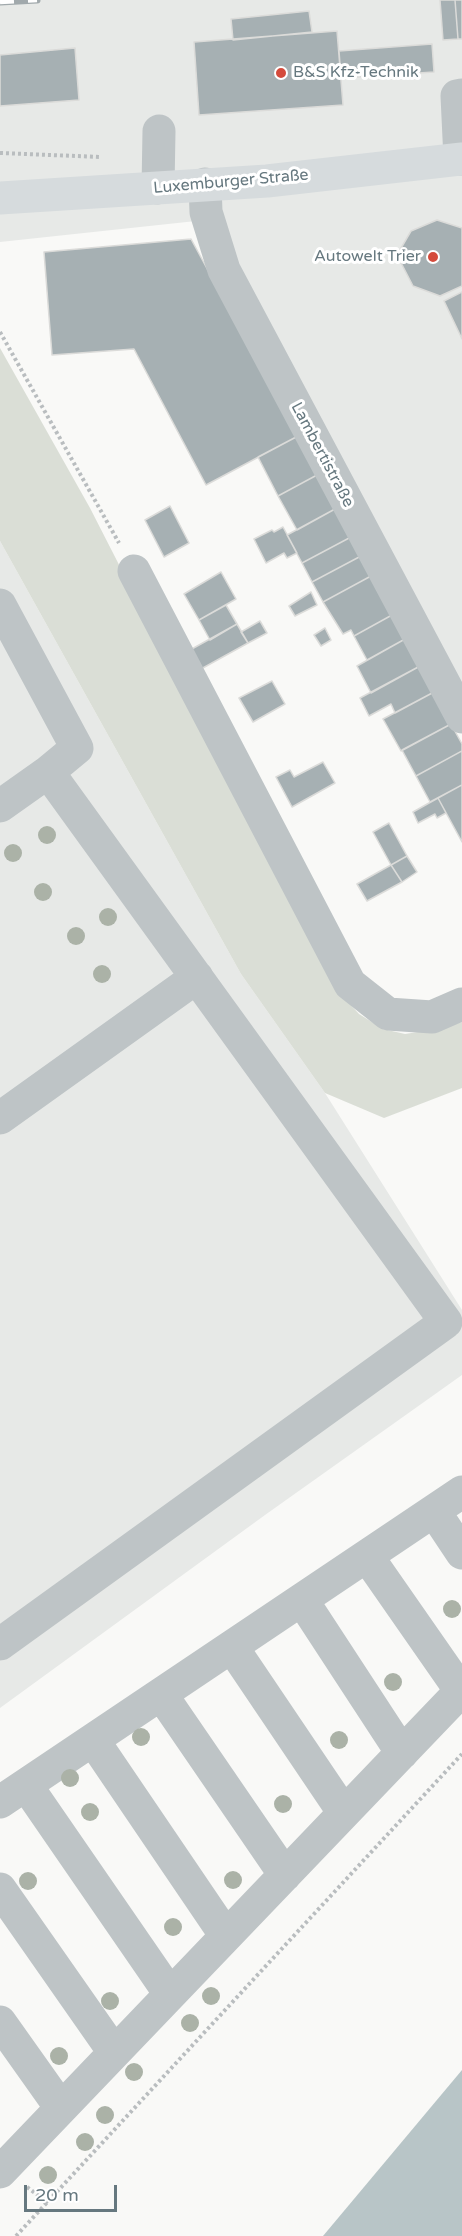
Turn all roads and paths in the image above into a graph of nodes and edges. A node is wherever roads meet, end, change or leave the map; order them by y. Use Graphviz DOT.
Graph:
graph roads {
  1 [pos="462,95"];
  2 [pos="159,131"];
  3 [pos="461,159"];
  4 [pos="205,184"];
  5 [pos="158,188"];
  6 [pos="0,198"];
  7 [pos="0,332"];
  8 [pos="134,571"];
  9 [pos="0,605"];
  10 [pos="462,717"];
  11 [pos="48,772"];
  12 [pos="0,807"];
  13 [pos="197,977"];
  14 [pos="462,1004"];
  15 [pos="0,1118"];
  16 [pos="462,1492"];
  17 [pos="434,1511"];
  18 [pos="462,1553"];
  19 [pos="367,1556"];
  20 [pos="302,1600"];
  21 [pos="0,1644"];
  22 [pos="232,1647"];
  23 [pos="461,1690"];
  24 [pos="161,1694"];
  25 [pos="93,1740"];
  26 [pos="402,1753"];
  27 [pos="462,1754"];
  28 [pos="13,1794"];
  29 [pos="344,1813"];
  30 [pos="285,1875"];
  31 [pos="0,1889"];
  32 [pos="226,1936"];
  33 [pos="170,1994"];
  34 [pos="0,2022"];
  35 [pos="114,2052"];
  36 [pos="61,2108"];
  37 [pos="0,2172"];
  38 [pos="16,2236"];
  1 -- 3 [label="street"];
  2 -- 5 [label="street"];
  3 -- 4 [label="main road, Luxemburger Straße"];
  4 -- 5 [label="main road, Luxemburger Straße"];
  4 -- 10 [label="street, Lambertistraße"];
  5 -- 6 [label="main road, Luxemburger Straße"];
  7 -- 8 [label="path"];
  8 -- 14 [label="street"];
  9 -- 11 [label="street"];
  11 -- 12 [label="street"];
  11 -- 13 [label="street"];
  13 -- 15 [label="street"];
  13 -- 21 [label="street"];
  16 -- 17 [label="street"];
  17 -- 18 [label="street"];
  17 -- 19 [label="street"];
  19 -- 20 [label="street"];
  19 -- 23 [label="street"];
  20 -- 22 [label="street"];
  20 -- 26 [label="street"];
  22 -- 24 [label="street"];
  22 -- 29 [label="street"];
  23 -- 26 [label="street"];
  24 -- 25 [label="street"];
  24 -- 30 [label="street"];
  25 -- 28 [label="street"];
  25 -- 32 [label="street"];
  26 -- 29 [label="street"];
  27 -- 38 [label="path"];
  28 -- 33 [label="street"];
  29 -- 30 [label="street"];
  30 -- 32 [label="street"];
  31 -- 35 [label="street"];
  32 -- 33 [label="street"];
  33 -- 35 [label="street"];
  34 -- 36 [label="street"];
  35 -- 36 [label="street"];
  36 -- 37 [label="street"];
}
